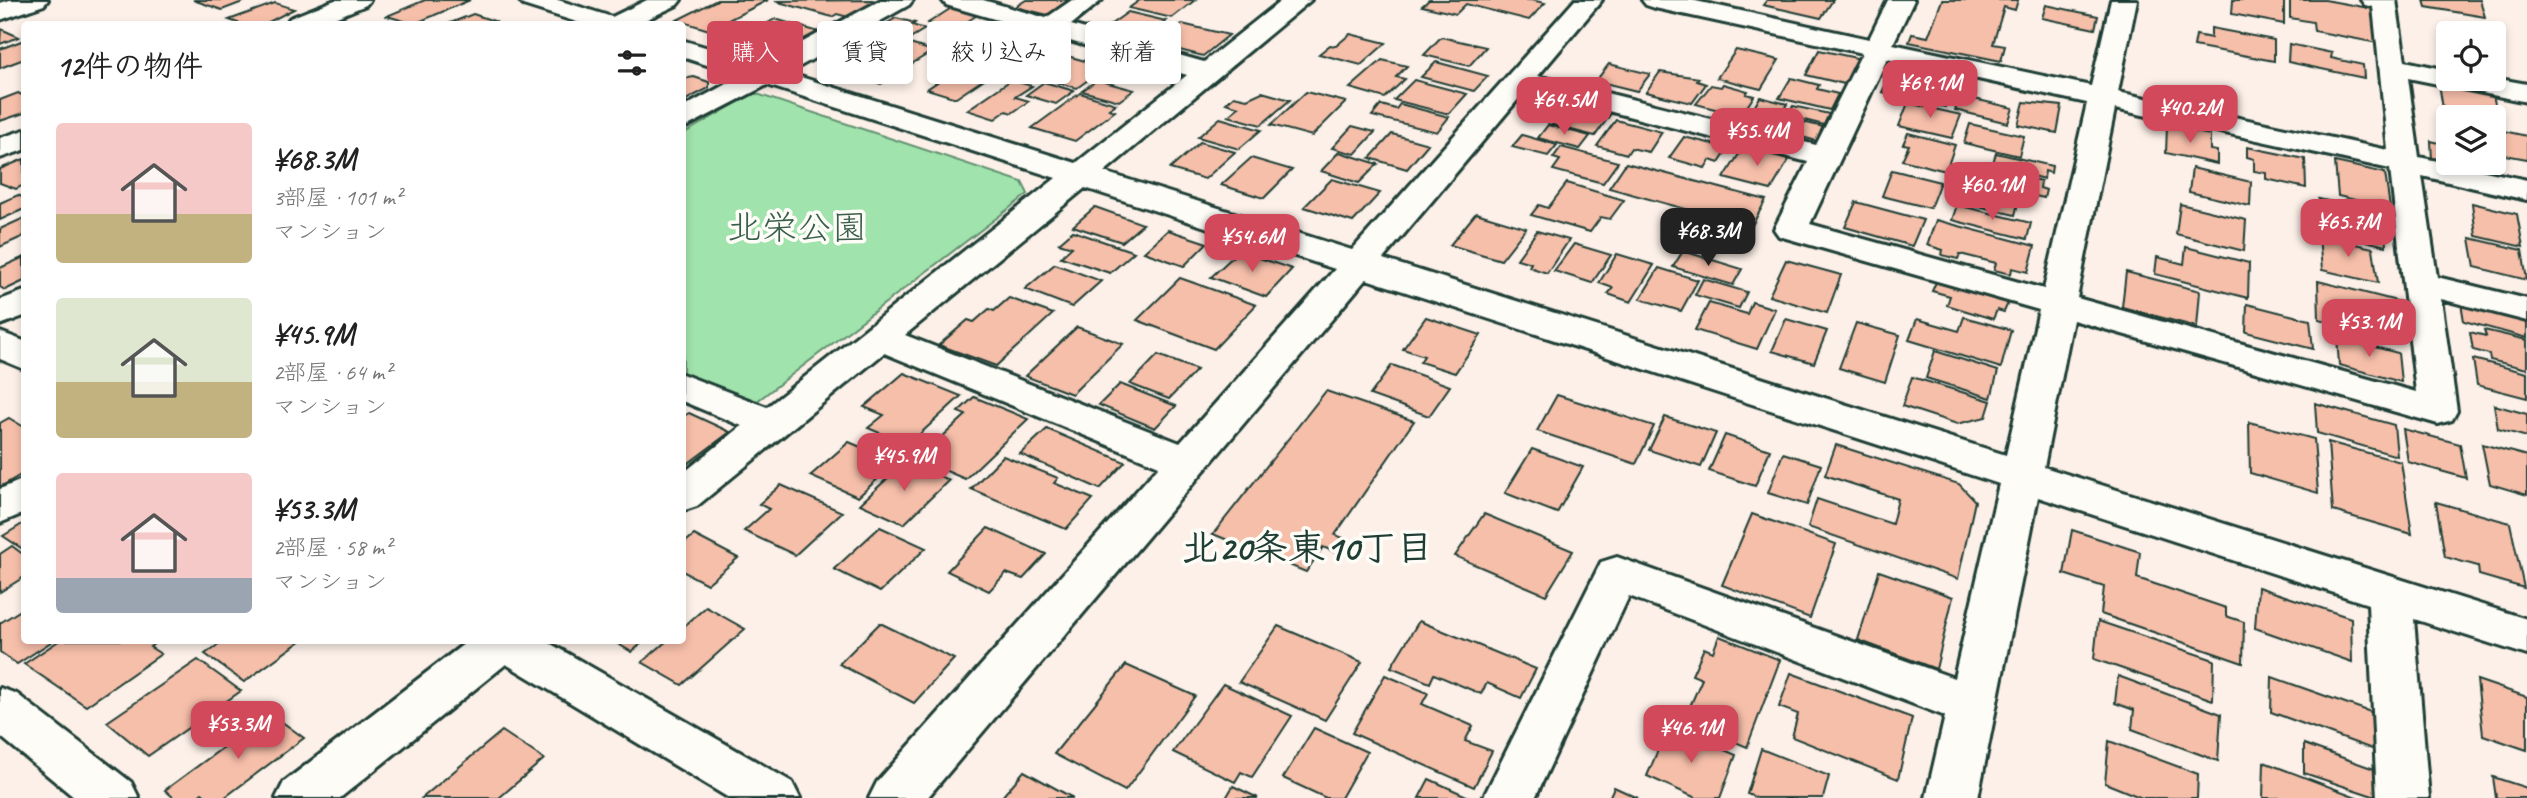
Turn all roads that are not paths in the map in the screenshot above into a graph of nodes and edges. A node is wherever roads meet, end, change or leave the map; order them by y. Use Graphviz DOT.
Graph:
graph roads {
  1 [pos="35,0"];
  2 [pos="357,0"];
  3 [pos="532,0"];
  4 [pos="668,0"];
  5 [pos="900,0"];
  6 [pos="955,0"];
  7 [pos="1089,0"];
  8 [pos="1298,0"];
  9 [pos="1589,0"];
  10 [pos="1655,0"];
  11 [pos="1901,0"];
  12 [pos="2124,0"];
  13 [pos="2374,0"];
  14 [pos="0,12"];
  15 [pos="306,21"];
  16 [pos="596,21"];
  17 [pos="613,21"];
  18 [pos="1033,21"];
  19 [pos="1058,21"];
  20 [pos="1071,32"];
  21 [pos="686,49"];
  22 [pos="1876,49"];
  23 [pos="803,54"];
  24 [pos="707,56"];
  25 [pos="2392,67"];
  26 [pos="1208,72"];
  27 [pos="2436,75"];
  28 [pos="1520,80"];
  29 [pos="749,84"];
  30 [pos="794,84"];
  31 [pos="2506,89"];
  32 [pos="2527,93"];
  33 [pos="2103,98"];
  34 [pos="686,118"];
  35 [pos="21,140"];
  36 [pos="0,149"];
  37 [pos="1826,157"];
  38 [pos="2403,162"];
  39 [pos="1079,176"];
  40 [pos="2527,190"];
  41 [pos="1356,265"];
  42 [pos="2420,283"];
  43 [pos="21,304"];
  44 [pos="2058,305"];
  45 [pos="2527,310"];
  46 [pos="0,314"];
  47 [pos="877,337"];
  48 [pos="0,342"];
  49 [pos="21,355"];
  50 [pos="686,388"];
  51 [pos="772,425"];
  52 [pos="1186,461"];
  53 [pos="2020,476"];
  54 [pos="686,493"];
  55 [pos="21,496"];
  56 [pos="0,508"];
  57 [pos="2390,594"];
  58 [pos="2527,637"];
  59 [pos="498,644"];
  60 [pos="510,644"];
  61 [pos="1972,705"];
  62 [pos="0,708"];
  63 [pos="113,798"];
  64 [pos="302,798"];
  65 [pos="774,798"];
  66 [pos="895,798"];
  67 [pos="1509,798"];
  68 [pos="1952,798"];
  69 [pos="2403,798"];
  1 -- 14 [label="street"];
  2 -- 15 [label="street"];
  3 -- 16 [label="street"];
  4 -- 17 [label="street"];
  5 -- 23 [label="street"];
  6 -- 18 [label="street"];
  7 -- 19 [label="street"];
  8 -- 26 [label="street"];
  9 -- 28 [label="street"];
  10 -- 22 [label="street"];
  11 -- 22 [label="street"];
  12 -- 33 [label="street"];
  13 -- 25 [label="street"];
  20 -- 26 [label="street"];
  21 -- 24 [label="street"];
  22 -- 33 [label="street"];
  22 -- 37 [label="street"];
  25 -- 27 [label="street"];
  25 -- 38 [label="street"];
  26 -- 39 [label="street"];
  28 -- 37 [label="street"];
  28 -- 41 [label="street"];
  29 -- 34 [label="street"];
  30 -- 39 [label="street"];
  31 -- 32 [label="street"];
  33 -- 38 [label="street"];
  33 -- 44 [label="street"];
  35 -- 36 [label="street"];
  37 -- 44 [label="street"];
  38 -- 40 [label="street"];
  38 -- 42 [label="street"];
  39 -- 41 [label="street"];
  39 -- 47 [label="street"];
  41 -- 52 [label="street"];
  41 -- 53 [label="street"];
  42 -- 44 [label="street"];
  42 -- 45 [label="street"];
  43 -- 46 [label="street"];
  44 -- 53 [label="street"];
  47 -- 51 [label="street"];
  47 -- 52 [label="street"];
  48 -- 49 [label="street"];
  50 -- 51 [label="street"];
  51 -- 54 [label="street"];
  52 -- 66 [label="street"];
  53 -- 57 [label="street"];
  53 -- 61 [label="street"];
  55 -- 56 [label="street"];
  57 -- 58 [label="street"];
  57 -- 69 [label="street"];
  59 -- 64 [label="street"];
  60 -- 65 [label="street"];
  61 -- 67 [label="street"];
  61 -- 68 [label="street"];
  62 -- 63 [label="street"];
}
